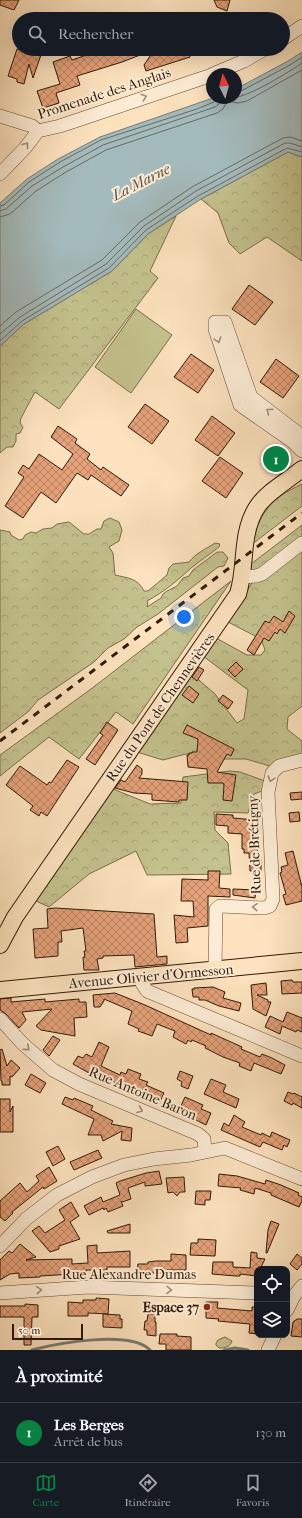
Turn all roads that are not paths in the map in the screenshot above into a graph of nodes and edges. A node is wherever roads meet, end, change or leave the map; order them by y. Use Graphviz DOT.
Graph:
graph roads {
  1 [pos="302,26"];
  2 [pos="290,34"];
  3 [pos="253,56"];
  4 [pos="227,68"];
  5 [pos="206,76"];
  6 [pos="0,116"];
  7 [pos="38,131"];
  8 [pos="0,174"];
  9 [pos="302,436"];
  10 [pos="302,451"];
  11 [pos="302,469"];
  12 [pos="302,543"];
  13 [pos="242,577"];
  14 [pos="302,760"];
  15 [pos="0,944"];
  16 [pos="302,961"];
  17 [pos="215,969"];
  18 [pos="138,977"];
  19 [pos="0,990"];
  20 [pos="0,1019"];
  21 [pos="302,1056"];
  22 [pos="205,1151"];
  23 [pos="302,1179"];
  24 [pos="0,1246"];
  25 [pos="0,1293"];
  26 [pos="254,1293"];
  27 [pos="296,1294"];
  28 [pos="290,1305"];
  29 [pos="274,1338"];
  30 [pos="269,1349"];
  1 -- 2 [label="street"];
  3 -- 4 [label="street, Promenade des Anglais"];
  7 -- 5 [label="street, Promenade des Anglais, one-way"];
  6 -- 7 [label="street"];
  8 -- 7 [label="street, Promenade des Anglais, one-way"];
  9 -- 10 [label="street, one-way"];
  11 -- 13 [label="main road, Rue du Pont de Chennevières"];
  12 -- 13 [label="street"];
  13 -- 15 [label="main road, Rue du Pont de Chennevières"];
  14 -- 17 [label="street, Rue de Brétigny, one-way"];
  16 -- 17 [label="main road, Avenue Olivier d'Ormesson"];
  17 -- 18 [label="main road, Avenue Olivier d'Ormesson"];
  18 -- 19 [label="main road, Avenue Olivier d'Ormesson"];
  18 -- 21 [label="street"];
  20 -- 22 [label="street, Rue Antoine Baron, one-way"];
  22 -- 23 [label="street"];
  22 -- 24 [label="street"];
  25 -- 26 [label="street, Rue Alexandre Dumas, one-way"];
  27 -- 28 [label="street"];
  29 -- 30 [label="street"];
}
